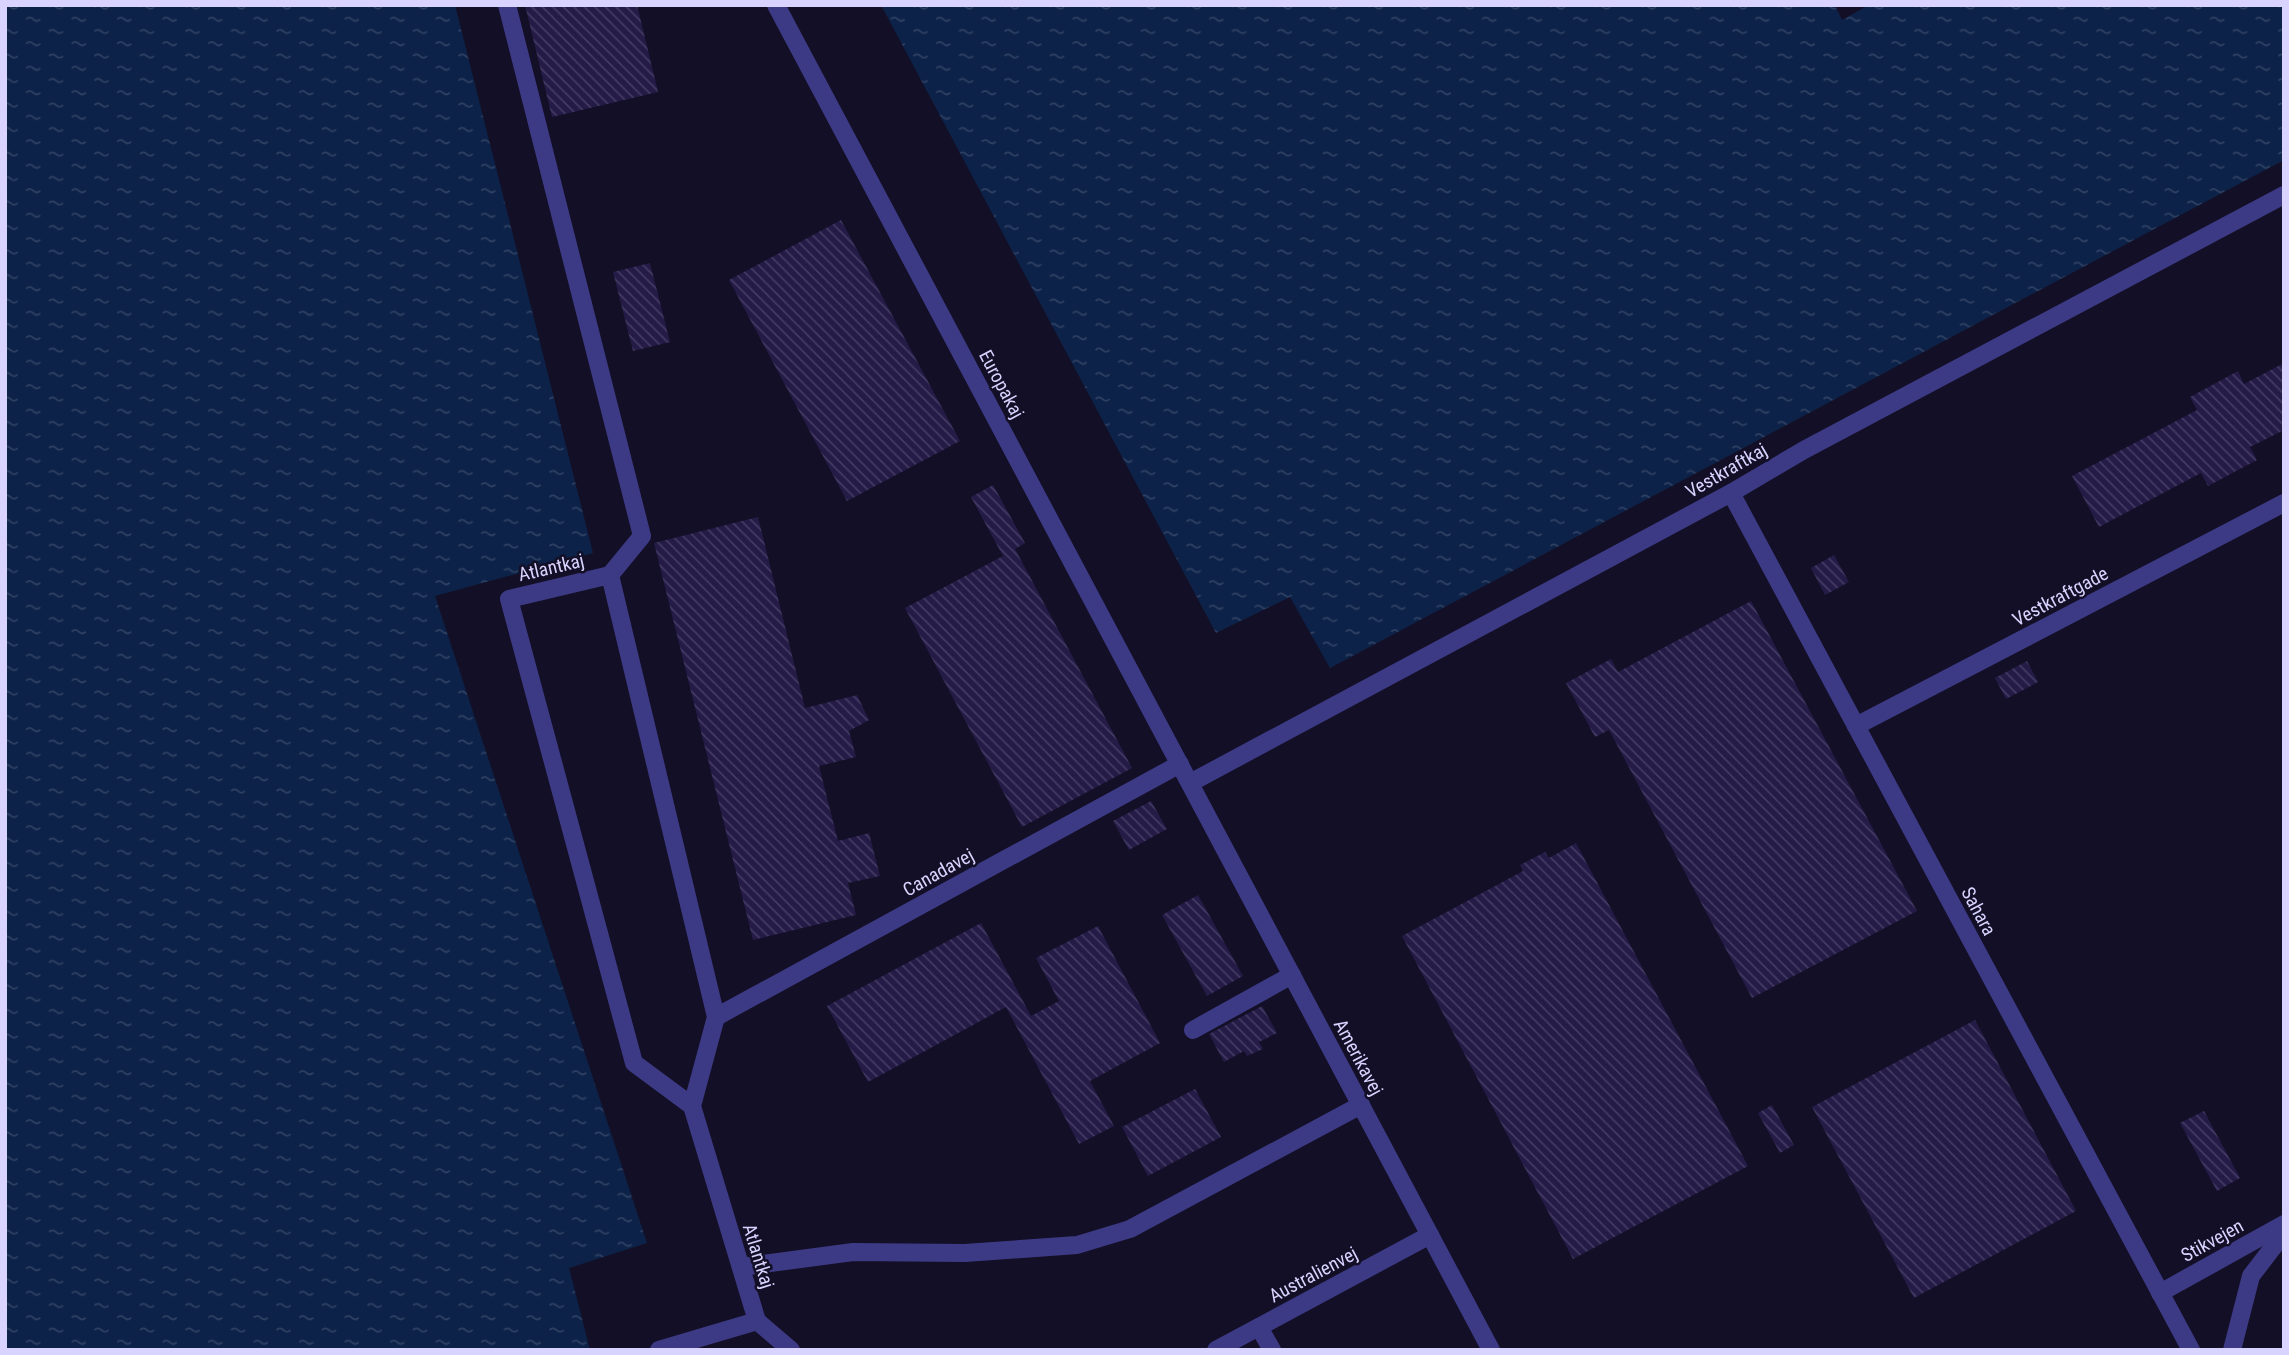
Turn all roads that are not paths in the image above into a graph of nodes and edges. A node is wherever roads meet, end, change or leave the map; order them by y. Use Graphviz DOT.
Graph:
graph roads {
  1 [pos="506,5"];
  2 [pos="776,5"];
  3 [pos="2284,195"];
  4 [pos="1731,493"];
  5 [pos="2284,503"];
  6 [pos="610,575"];
  7 [pos="1856,726"];
  8 [pos="1180,764"];
  9 [pos="1190,783"];
  10 [pos="1292,975"];
  11 [pos="716,1017"];
  12 [pos="1193,1030"];
  13 [pos="1361,1105"];
  14 [pos="692,1106"];
  15 [pos="2284,1224"];
  16 [pos="2284,1233"];
  17 [pos="1430,1235"];
  18 [pos="741,1268"];
  19 [pos="2160,1293"];
  20 [pos="757,1321"];
  21 [pos="1259,1327"];
  22 [pos="659,1350"];
  23 [pos="791,1350"];
  24 [pos="1216,1350"];
  25 [pos="1272,1350"];
  26 [pos="1491,1350"];
  27 [pos="2191,1350"];
  28 [pos="2232,1350"];
  1 -- 6 [label="street"];
  2 -- 8 [label="street, Europakaj"];
  3 -- 4 [label="street, Vestkraftkaj"];
  4 -- 7 [label="street, Sahara"];
  4 -- 9 [label="street, Vestkraftkaj"];
  5 -- 7 [label="street, Vestkraftgade"];
  6 -- 11 [label="street, Atlantkaj"];
  6 -- 14 [label="street, Atlantkaj"];
  7 -- 19 [label="street, Sahara"];
  8 -- 9 [label="street, Europakaj"];
  8 -- 11 [label="street, Canadavej"];
  9 -- 10 [label="street, Amerikavej"];
  10 -- 12 [label="street"];
  10 -- 13 [label="street, Amerikavej"];
  11 -- 14 [label="street, Atlantkaj"];
  13 -- 17 [label="street, Amerikavej"];
  13 -- 18 [label="street"];
  14 -- 18 [label="street, Atlantkaj"];
  15 -- 19 [label="street, Stikvejen"];
  16 -- 28 [label="street"];
  17 -- 21 [label="street, Australienvej"];
  17 -- 26 [label="street, Amerikavej"];
  18 -- 20 [label="street, Atlantkaj"];
  19 -- 27 [label="street, Sahara"];
  20 -- 22 [label="street"];
  20 -- 23 [label="street"];
  21 -- 24 [label="street, Australienvej"];
  21 -- 25 [label="street"];
}
